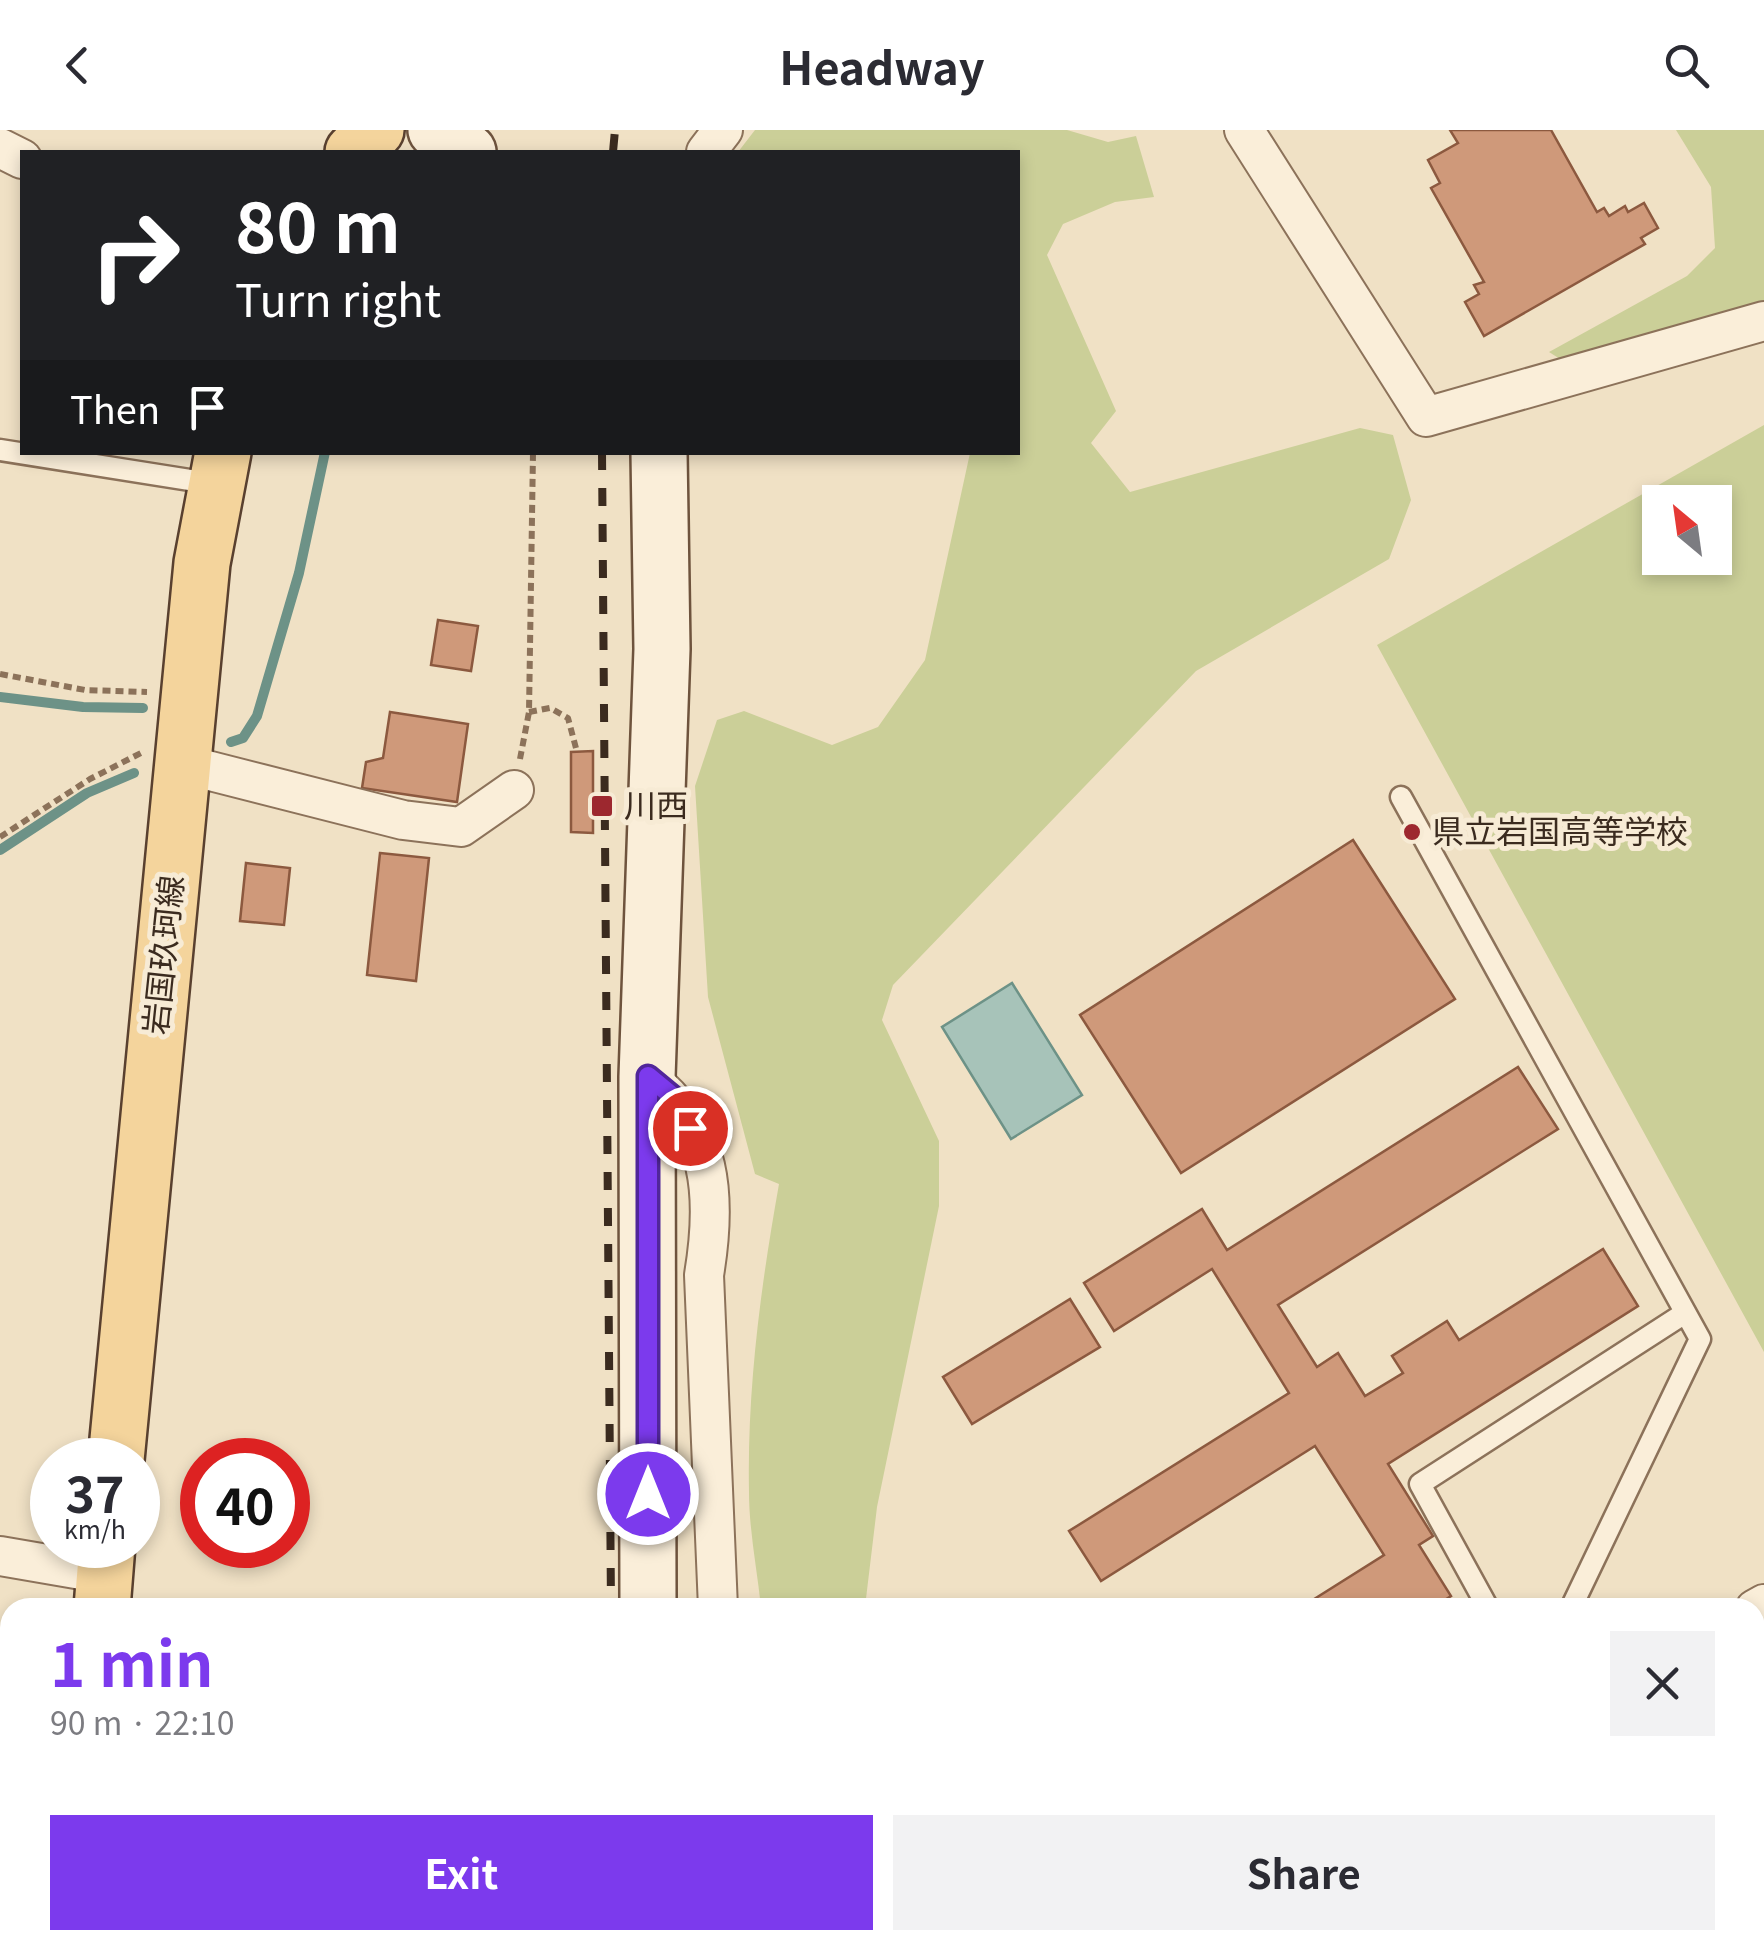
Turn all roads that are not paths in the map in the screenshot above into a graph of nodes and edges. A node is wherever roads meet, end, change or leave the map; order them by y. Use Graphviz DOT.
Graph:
graph roads {
  1 [pos="376,130"];
  2 [pos="436,130"];
  3 [pos="723,130"];
  4 [pos="1244,130"];
  5 [pos="355,150"];
  6 [pos="465,150"];
  7 [pos="708,150"];
  8 [pos="1764,320"];
  9 [pos="61,455"];
  10 [pos="658,455"];
  11 [pos="219,468"];
  12 [pos="167,757"];
  13 [pos="514,790"];
  14 [pos="1402,797"];
  15 [pos="648,1076"];
  16 [pos="1686,1313"];
  17 [pos="118,1438"];
  18 [pos="0,1556"];
  19 [pos="105,1576"];
  20 [pos="648,1598"];
  21 [pos="718,1598"];
  22 [pos="1483,1598"];
  23 [pos="1576,1598"];
  1 -- 5 [label="main road"];
  2 -- 6 [label="street"];
  3 -- 7 [label="street"];
  4 -- 8 [label="street"];
  9 -- 11 [label="lane"];
  10 -- 15 [label="street"];
  11 -- 12 [label="main road, 岩国玖珂線"];
  12 -- 13 [label="street"];
  12 -- 17 [label="main road, 岩国玖珂線"];
  14 -- 16 [label="lane"];
  15 -- 20 [label="street"];
  15 -- 21 [label="street"];
  16 -- 22 [label="lane"];
  16 -- 23 [label="lane"];
  18 -- 19 [label="street"];
}
